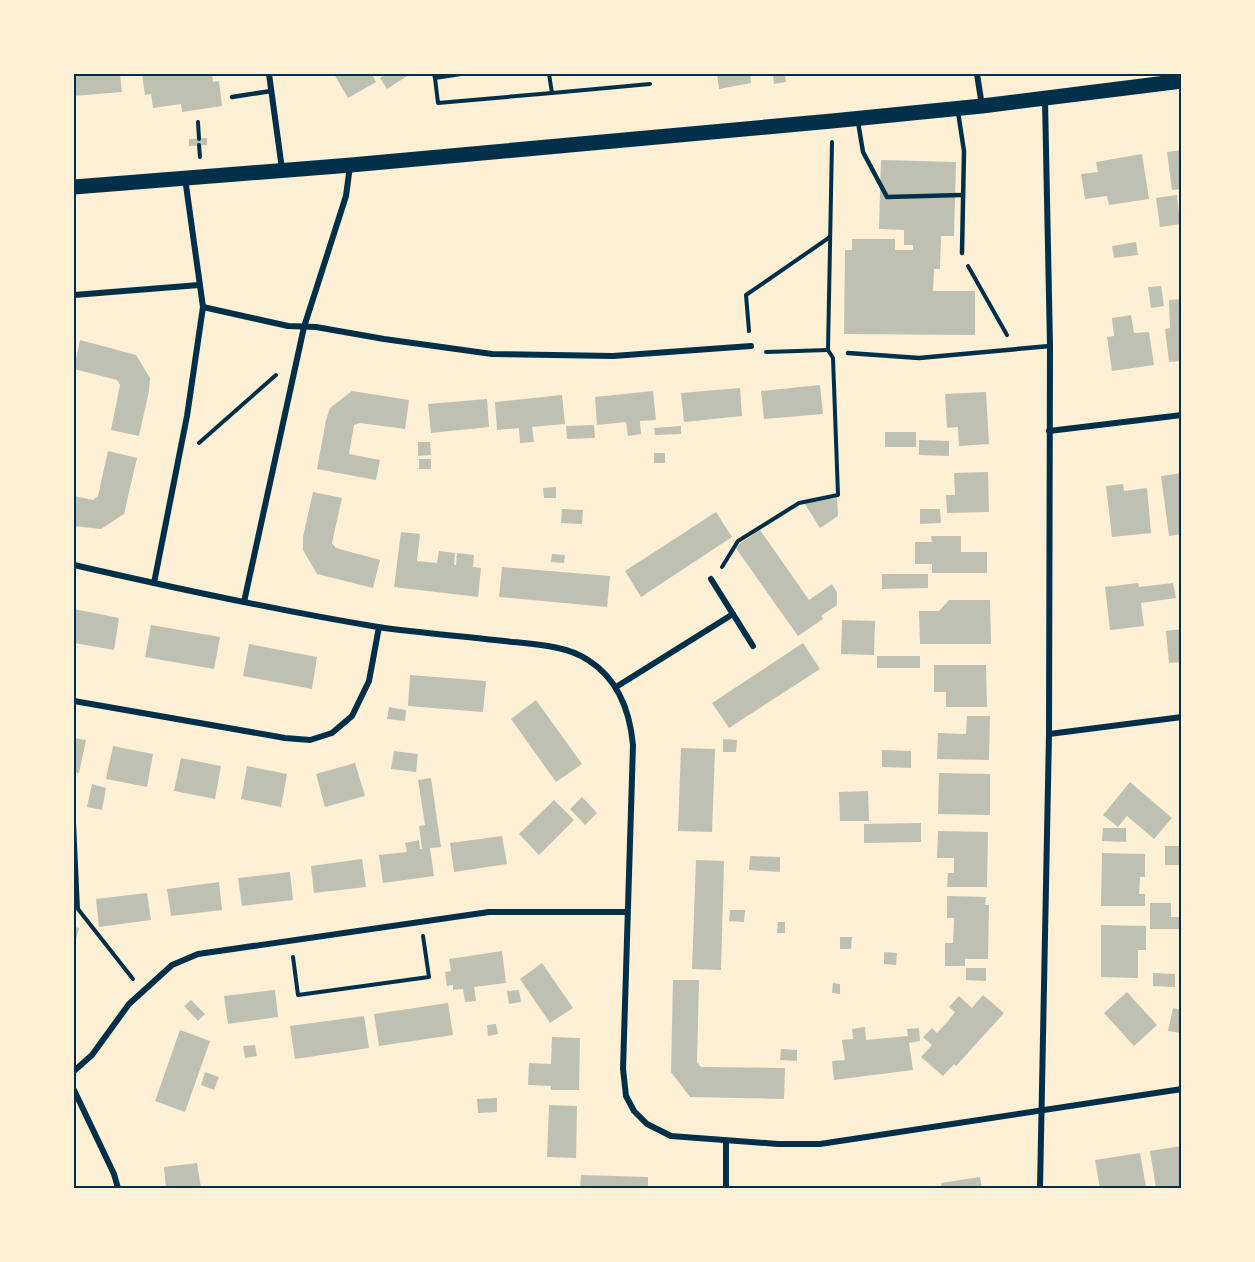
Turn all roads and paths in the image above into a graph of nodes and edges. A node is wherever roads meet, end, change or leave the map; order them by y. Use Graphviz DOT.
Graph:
graph roads {
  1 [pos="269,74"];
  2 [pos="461,74"];
  3 [pos="549,74"];
  4 [pos="977,74"];
  5 [pos="434,76"];
  6 [pos="1178,79"];
  7 [pos="650,84"];
  8 [pos="272,91"];
  9 [pos="552,93"];
  10 [pos="232,97"];
  11 [pos="1045,97"];
  12 [pos="982,106"];
  13 [pos="957,109"];
  14 [pos="858,119"];
  15 [pos="832,121"];
  16 [pos="198,122"];
  17 [pos="199,139"];
  18 [pos="351,165"];
  19 [pos="282,169"];
  20 [pos="185,177"];
  21 [pos="74,186"];
  22 [pos="962,195"];
  23 [pos="830,237"];
  24 [pos="962,253"];
  25 [pos="199,285"];
  26 [pos="74,295"];
  27 [pos="203,307"];
  28 [pos="304,327"];
  29 [pos="1007,334"];
  30 [pos="751,346"];
  31 [pos="1050,346"];
  32 [pos="848,353"];
  33 [pos="832,358"];
  34 [pos="294,369"];
  35 [pos="1182,415"];
  36 [pos="1049,431"];
  37 [pos="177,468"];
  38 [pos="74,566"];
  39 [pos="711,579"];
  40 [pos="154,583"];
  41 [pos="244,602"];
  42 [pos="733,614"];
  43 [pos="379,627"];
  44 [pos="753,646"];
  45 [pos="616,687"];
  46 [pos="74,701"];
  47 [pos="1182,717"];
  48 [pos="1049,734"];
  49 [pos="74,822"];
  50 [pos="627,912"];
  51 [pos="421,921"];
  52 [pos="290,939"];
  53 [pos="142,992"];
  54 [pos="74,1071"];
  55 [pos="1182,1089"];
  56 [pos="74,1090"];
  57 [pos="1041,1111"];
  58 [pos="726,1141"];
  59 [pos="118,1188"];
  60 [pos="726,1188"];
  61 [pos="1040,1188"];
  1 -- 8 [label="street"];
  2 -- 5 [label="path"];
  3 -- 9 [label="path"];
  4 -- 12 [label="street"];
  5 -- 9 [label="path"];
  6 -- 11 [label="main road"];
  7 -- 9 [label="path"];
  8 -- 10 [label="lane"];
  8 -- 19 [label="street"];
  11 -- 12 [label="main road"];
  11 -- 31 [label="street"];
  12 -- 13 [label="main road"];
  13 -- 14 [label="main road"];
  13 -- 22 [label="lane"];
  14 -- 15 [label="main road"];
  14 -- 22 [label="lane"];
  15 -- 18 [label="main road"];
  15 -- 23 [label="path"];
  16 -- 17 [label="path"];
  18 -- 19 [label="main road"];
  18 -- 28 [label="street"];
  19 -- 20 [label="main road"];
  20 -- 21 [label="main road"];
  20 -- 25 [label="street"];
  22 -- 24 [label="lane"];
  23 -- 30 [label="path"];
  23 -- 30 [label="path"];
  24 -- 29 [label="path"];
  25 -- 26 [label="street"];
  25 -- 27 [label="street"];
  27 -- 28 [label="street"];
  27 -- 37 [label="street"];
  28 -- 30 [label="street"];
  28 -- 34 [label="street"];
  31 -- 32 [label="lane"];
  31 -- 36 [label="street"];
  33 -- 39 [label="path"];
  34 -- 37 [label="path"];
  34 -- 41 [label="street"];
  35 -- 36 [label="street"];
  36 -- 48 [label="street"];
  37 -- 40 [label="street"];
  38 -- 40 [label="street"];
  39 -- 42 [label="street"];
  40 -- 41 [label="street"];
  41 -- 43 [label="street"];
  42 -- 44 [label="street"];
  42 -- 45 [label="street"];
  43 -- 45 [label="street"];
  43 -- 46 [label="street"];
  45 -- 50 [label="street"];
  47 -- 48 [label="street"];
  48 -- 57 [label="street"];
  49 -- 53 [label="path"];
  50 -- 51 [label="street"];
  50 -- 58 [label="street"];
  51 -- 52 [label="street"];
  51 -- 52 [label="path"];
  52 -- 53 [label="street"];
  53 -- 54 [label="street"];
  55 -- 57 [label="street"];
  56 -- 59 [label="street"];
  57 -- 58 [label="street"];
  57 -- 61 [label="street"];
  58 -- 60 [label="street"];
}
